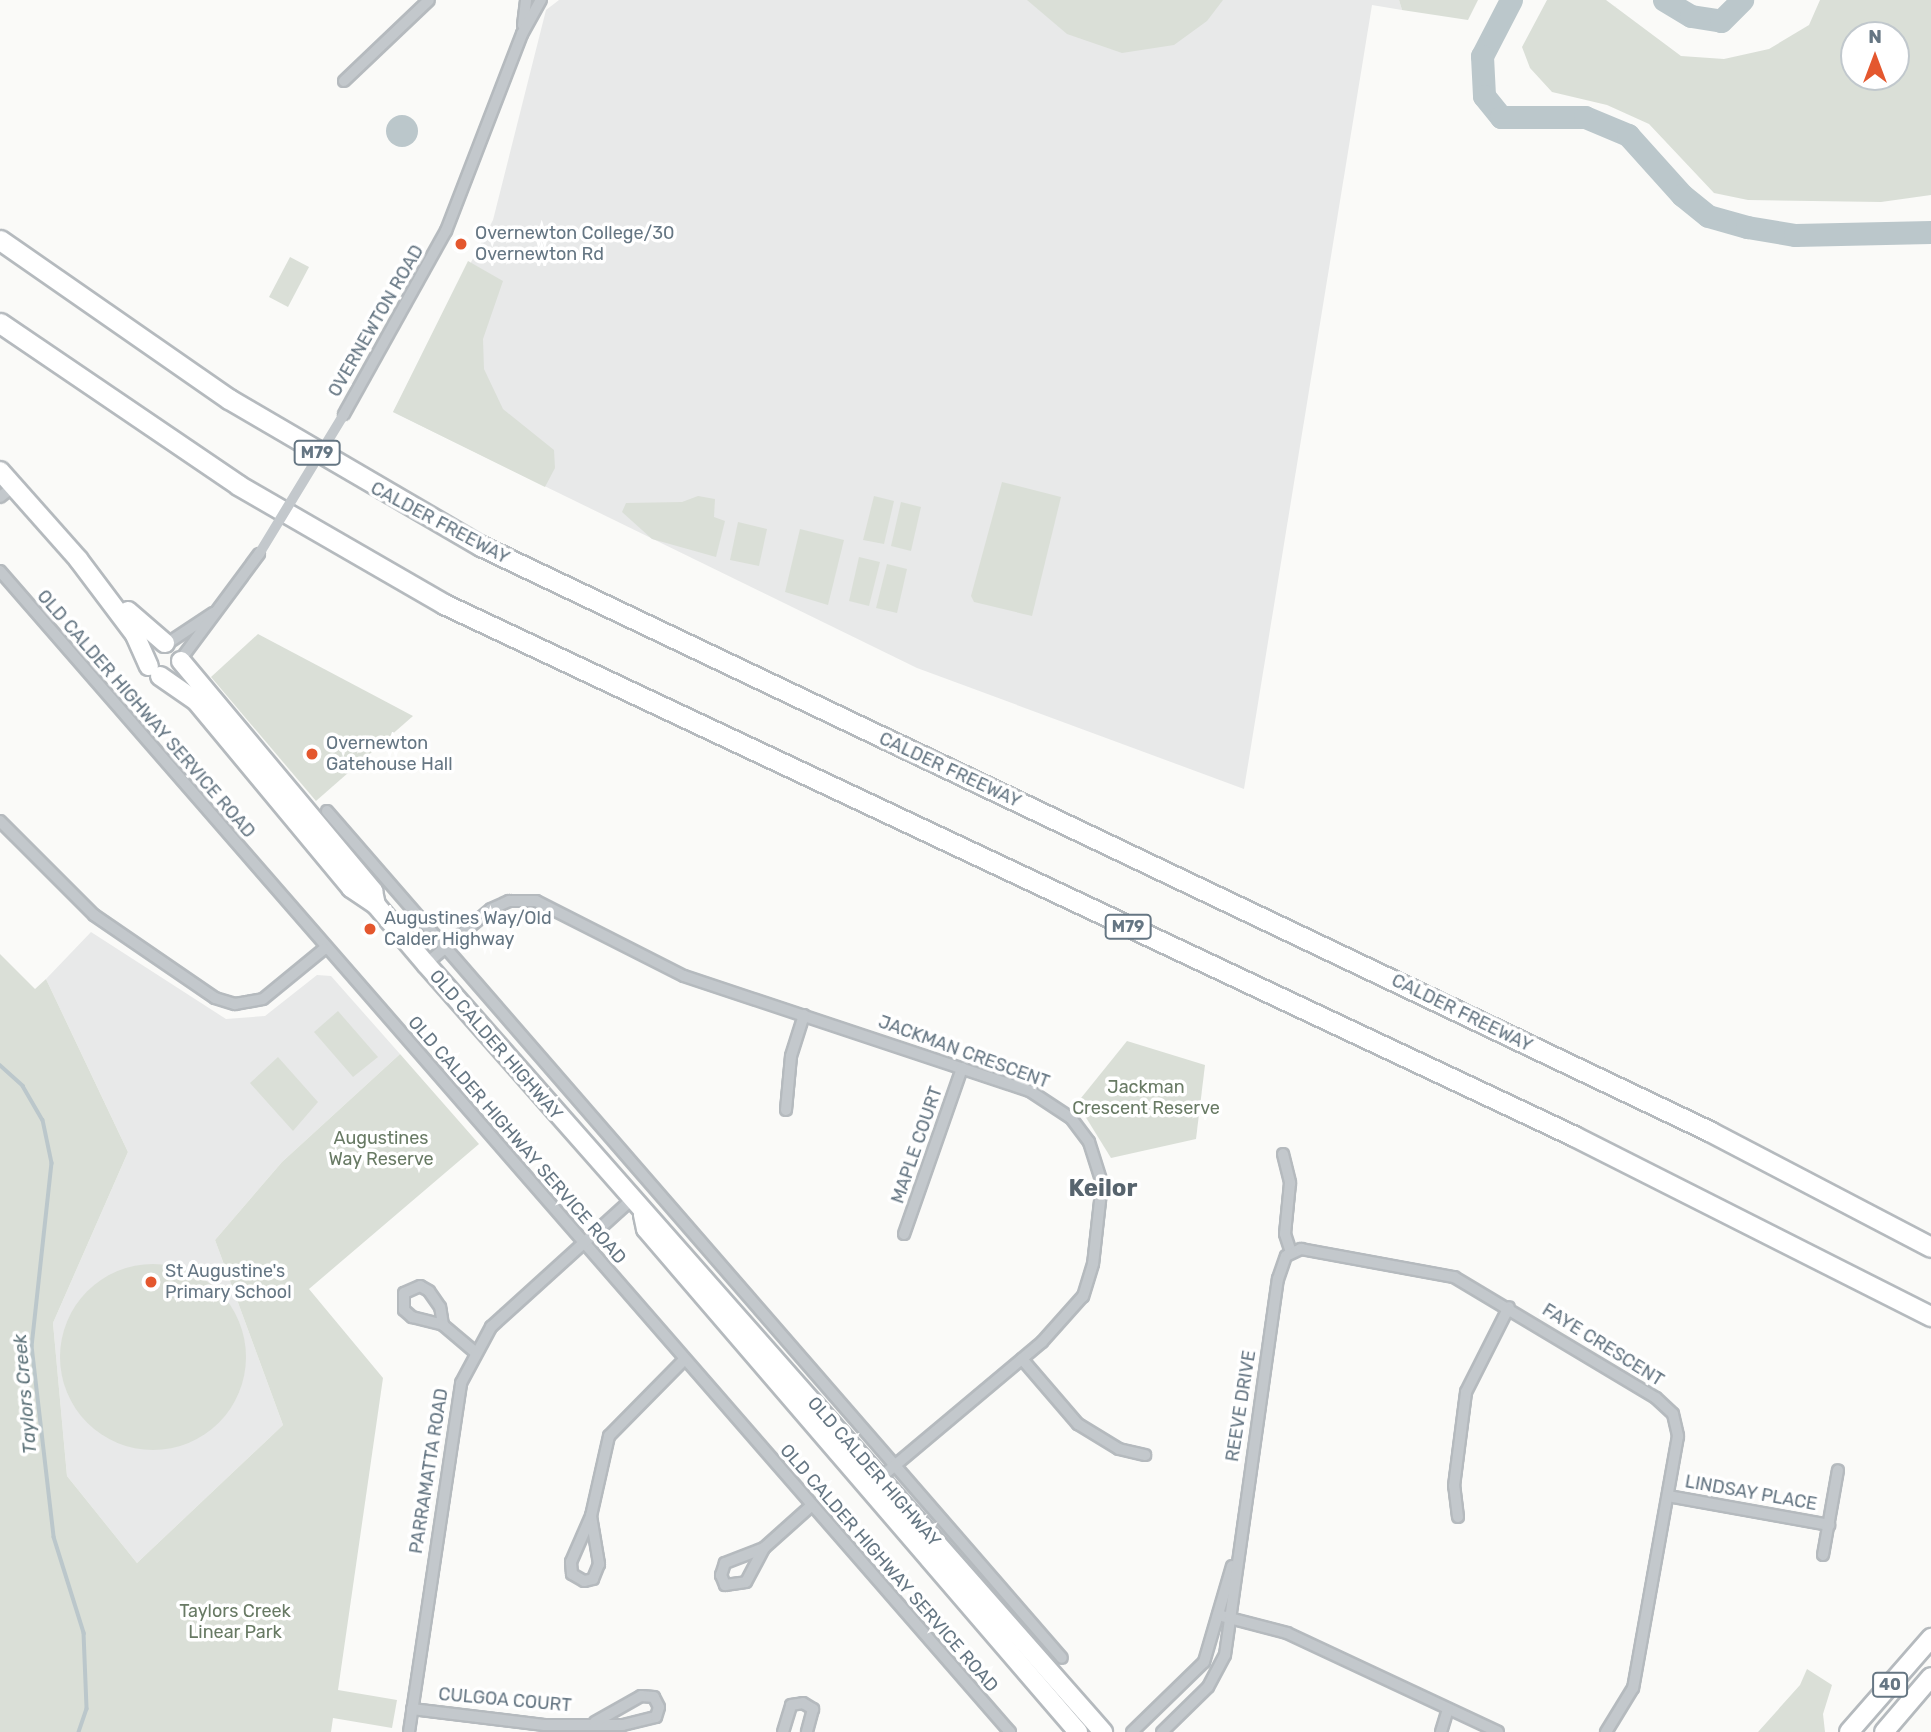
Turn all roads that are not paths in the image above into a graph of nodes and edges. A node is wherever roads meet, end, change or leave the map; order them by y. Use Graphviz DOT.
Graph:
graph roads {
  1 [pos="429,0"];
  2 [pos="526,0"];
  3 [pos="541,0"];
  4 [pos="522,34"];
  5 [pos="344,81"];
  6 [pos="0,226"];
  7 [pos="0,240"];
  8 [pos="0,323"];
  9 [pos="187,372"];
  10 [pos="0,471"];
  11 [pos="7,492"];
  12 [pos="78,559"];
  13 [pos="0,571"];
  14 [pos="223,605"];
  15 [pos="166,643"];
  16 [pos="181,660"];
  17 [pos="154,671"];
  18 [pos="327,811"];
  19 [pos="0,821"];
  20 [pos="376,905"];
  21 [pos="447,946"];
  22 [pos="324,948"];
  23 [pos="426,964"];
  24 [pos="804,1015"];
  25 [pos="962,1068"];
  26 [pos="786,1110"];
  27 [pos="1283,1154"];
  28 [pos="631,1201"];
  29 [pos="904,1234"];
  30 [pos="582,1243"];
  31 [pos="1931,1247"];
  32 [pos="1292,1252"];
  33 [pos="1509,1307"];
  34 [pos="1931,1316"];
  35 [pos="443,1325"];
  36 [pos="475,1352"];
  37 [pos="1022,1359"];
  38 [pos="684,1360"];
  39 [pos="1144,1455"];
  40 [pos="896,1466"];
  41 [pos="1838,1471"];
  42 [pos="874,1484"];
  43 [pos="1668,1496"];
  44 [pos="811,1506"];
  45 [pos="591,1516"];
  46 [pos="1458,1517"];
  47 [pos="1829,1525"];
  48 [pos="764,1548"];
  49 [pos="1236,1553"];
  50 [pos="1823,1555"];
  51 [pos="1218,1615"];
  52 [pos="1233,1619"];
  53 [pos="1931,1638"];
  54 [pos="1062,1658"];
  55 [pos="1931,1677"];
  56 [pos="412,1709"];
  57 [pos="1448,1709"];
  58 [pos="595,1722"];
  59 [pos="1008,1731"];
  60 [pos="409,1732"];
  61 [pos="783,1732"];
  62 [pos="807,1732"];
  63 [pos="1078,1732"];
  64 [pos="1103,1732"];
  65 [pos="1132,1732"];
  66 [pos="1162,1732"];
  67 [pos="1441,1732"];
  68 [pos="1498,1732"];
  69 [pos="1606,1732"];
  70 [pos="1849,1732"];
  71 [pos="1884,1732"];
  1 -- 5 [label="street"];
  2 -- 4 [label="street, OVERNEWTON ROAD"];
  3 -- 4 [label="street, OVERNEWTON ROAD"];
  4 -- 14 [label="street, OVERNEWTON ROAD, bridge"];
  6 -- 9 [label="highway"];
  7 -- 9 [label="highway, CALDER FREEWAY / M79"];
  8 -- 34 [label="highway, M79"];
  9 -- 31 [label="highway, CALDER FREEWAY / M79"];
  10 -- 11 [label="main road"];
  11 -- 12 [label="main road"];
  12 -- 15 [label="main road"];
  12 -- 17 [label="main road"];
  13 -- 22 [label="street, OLD CALDER HIGHWAY SERVICE ROAD"];
  14 -- 15 [label="street, OVERNEWTON ROAD"];
  14 -- 16 [label="street, OVERNEWTON ROAD"];
  15 -- 16 [label="main road, OLD CALDER HIGHWAY"];
  15 -- 17 [label="main road"];
  16 -- 17 [label="main road"];
  16 -- 20 [label="main road, OLD CALDER HIGHWAY"];
  17 -- 20 [label="main road, OLD CALDER HIGHWAY"];
  18 -- 21 [label="street"];
  19 -- 22 [label="street"];
  20 -- 23 [label="main road, OLD CALDER HIGHWAY"];
  21 -- 23 [label="street, JACKMAN CRESCENT"];
  21 -- 24 [label="street, JACKMAN CRESCENT"];
  21 -- 40 [label="street"];
  22 -- 30 [label="street, OLD CALDER HIGHWAY SERVICE ROAD"];
  23 -- 28 [label="main road, OLD CALDER HIGHWAY"];
  24 -- 25 [label="street, JACKMAN CRESCENT"];
  24 -- 26 [label="street"];
  25 -- 29 [label="street, MAPLE COURT"];
  25 -- 37 [label="street, JACKMAN CRESCENT"];
  27 -- 32 [label="street"];
  28 -- 30 [label="street, PARRAMATTA ROAD"];
  28 -- 42 [label="main road, OLD CALDER HIGHWAY"];
  30 -- 36 [label="street, PARRAMATTA ROAD"];
  30 -- 38 [label="street, OLD CALDER HIGHWAY SERVICE ROAD"];
  32 -- 33 [label="street, FAYE CRESCENT"];
  32 -- 49 [label="street, REEVE DRIVE"];
  33 -- 43 [label="street, FAYE CRESCENT"];
  33 -- 46 [label="street"];
  35 -- 36 [label="street"];
  36 -- 56 [label="street, PARRAMATTA ROAD"];
  37 -- 39 [label="street"];
  37 -- 40 [label="street, JACKMAN CRESCENT"];
  38 -- 44 [label="street, OLD CALDER HIGHWAY SERVICE ROAD"];
  38 -- 45 [label="street"];
  40 -- 42 [label="street, JACKMAN CRESCENT"];
  40 -- 54 [label="street"];
  41 -- 47 [label="street, LINDSAY PLACE"];
  42 -- 63 [label="main road, OLD CALDER HIGHWAY"];
  42 -- 64 [label="main road, OLD CALDER HIGHWAY"];
  43 -- 47 [label="street, LINDSAY PLACE"];
  43 -- 69 [label="street, FAYE CRESCENT"];
  44 -- 48 [label="street"];
  44 -- 59 [label="street, OLD CALDER HIGHWAY SERVICE ROAD"];
  45 -- 45 [label="street"];
  47 -- 50 [label="street, LINDSAY PLACE"];
  49 -- 51 [label="street, REEVE DRIVE"];
  49 -- 52 [label="street, REEVE DRIVE"];
  51 -- 52 [label="street"];
  51 -- 65 [label="street, REEVE DRIVE"];
  52 -- 57 [label="street"];
  52 -- 66 [label="street, REEVE DRIVE"];
  53 -- 70 [label="main road, 40"];
  55 -- 71 [label="main road, 40"];
  56 -- 58 [label="street, CULGOA COURT"];
  56 -- 60 [label="street, PARRAMATTA ROAD"];
  57 -- 67 [label="street"];
  57 -- 68 [label="street"];
  58 -- 58 [label="street, CULGOA COURT"];
  61 -- 62 [label="street"];
}
